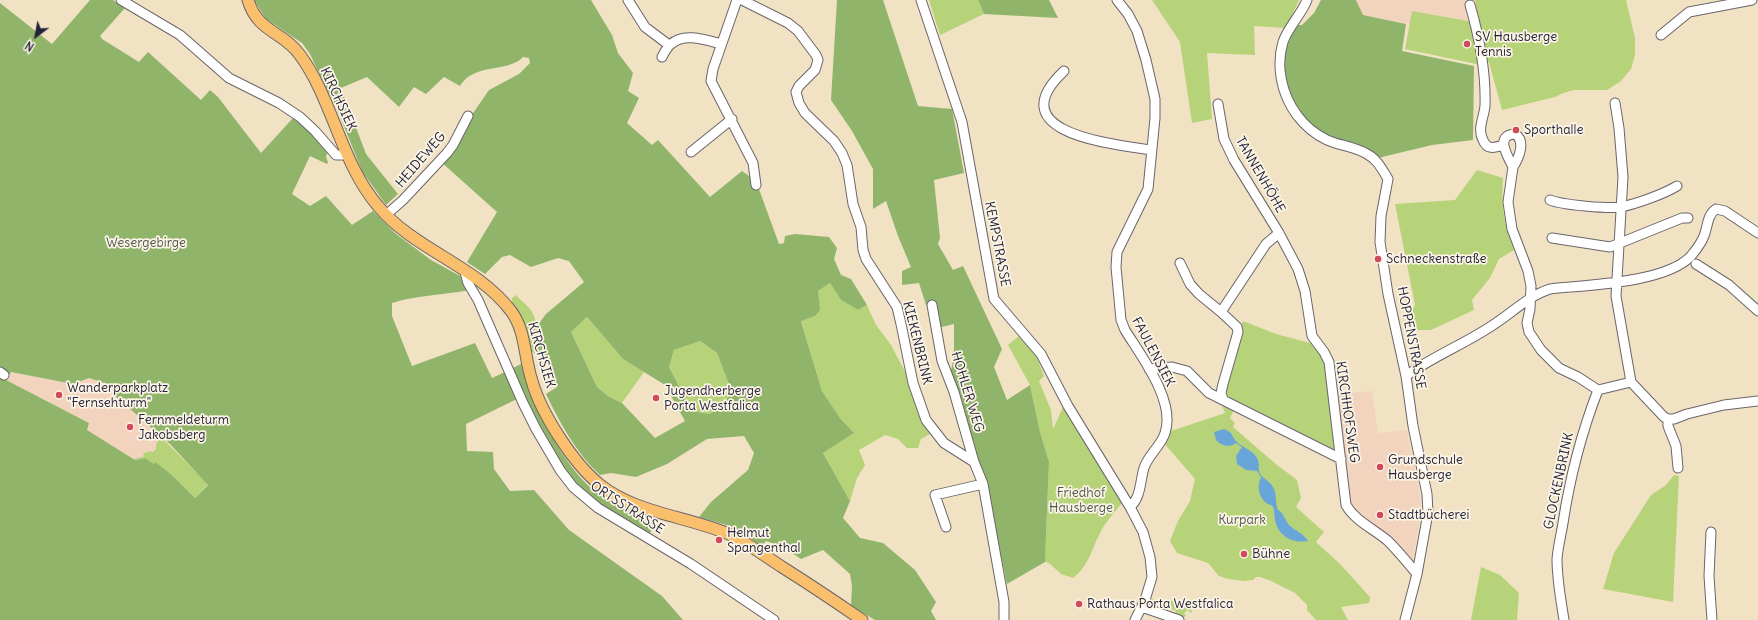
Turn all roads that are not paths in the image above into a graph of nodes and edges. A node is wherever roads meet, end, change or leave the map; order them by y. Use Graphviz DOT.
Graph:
graph roads {
  1 [pos="121,0"];
  2 [pos="248,0"];
  3 [pos="628,0"];
  4 [pos="736,0"];
  5 [pos="742,0"];
  6 [pos="920,0"];
  7 [pos="1117,0"];
  8 [pos="1307,0"];
  9 [pos="1752,0"];
  10 [pos="1470,5"];
  11 [pos="1661,35"];
  12 [pos="721,44"];
  13 [pos="669,45"];
  14 [pos="662,57"];
  15 [pos="1064,71"];
  16 [pos="1615,103"];
  17 [pos="1218,104"];
  18 [pos="468,116"];
  19 [pos="732,119"];
  20 [pos="1503,146"];
  21 [pos="1151,150"];
  22 [pos="691,152"];
  23 [pos="348,155"];
  24 [pos="1513,167"];
  25 [pos="756,184"];
  26 [pos="1677,186"];
  27 [pos="1550,200"];
  28 [pos="1621,207"];
  29 [pos="386,215"];
  30 [pos="1688,218"];
  31 [pos="1758,232"];
  32 [pos="1279,233"];
  33 [pos="1552,238"];
  34 [pos="1618,245"];
  35 [pos="1692,261"];
  36 [pos="1180,262"];
  37 [pos="465,272"];
  38 [pos="1616,282"];
  39 [pos="1531,298"];
  40 [pos="932,305"];
  41 [pos="1758,311"];
  42 [pos="1221,312"];
  43 [pos="1149,369"];
  44 [pos="1406,376"];
  45 [pos="1632,382"];
  46 [pos="1598,390"];
  47 [pos="1223,399"];
  48 [pos="1758,401"];
  49 [pos="1668,419"];
  50 [pos="1341,459"];
  51 [pos="974,462"];
  52 [pos="1678,468"];
  53 [pos="983,484"];
  54 [pos="1130,507"];
  55 [pos="946,527"];
  56 [pos="1711,532"];
  57 [pos="1417,574"];
  58 [pos="1142,607"];
  59 [pos="770,619"];
  60 [pos="862,620"];
  61 [pos="1004,620"];
  62 [pos="1135,620"];
  63 [pos="1179,620"];
  64 [pos="1405,620"];
  65 [pos="1564,620"];
  66 [pos="1712,620"];
  1 -- 23 [label="street"];
  2 -- 23 [label="main road, KIRCHSIEK"];
  3 -- 13 [label="street"];
  4 -- 12 [label="street"];
  5 -- 51 [label="street, KIEKENBRINK"];
  6 -- 54 [label="street, KEMPSTRASSE"];
  7 -- 21 [label="street, FAULENSIEK"];
  8 -- 44 [label="street, HOPPENSTRASSE"];
  9 -- 11 [label="street"];
  10 -- 20 [label="street"];
  12 -- 13 [label="street"];
  12 -- 19 [label="street"];
  13 -- 14 [label="street"];
  15 -- 21 [label="street"];
  16 -- 28 [label="street"];
  17 -- 32 [label="street, TANNENHÖHE"];
  18 -- 29 [label="street, HEIDEWEG"];
  19 -- 22 [label="street"];
  19 -- 25 [label="street"];
  20 -- 24 [label="street"];
  20 -- 24 [label="street"];
  21 -- 43 [label="street, FAULENSIEK"];
  23 -- 29 [label="main road, KIRCHSIEK"];
  24 -- 39 [label="street"];
  26 -- 28 [label="street"];
  27 -- 28 [label="street"];
  28 -- 34 [label="street"];
  29 -- 37 [label="main road, KIRCHSIEK"];
  30 -- 34 [label="street"];
  31 -- 35 [label="street"];
  32 -- 42 [label="street"];
  32 -- 50 [label="street, KIRCHHOFSWEG"];
  33 -- 34 [label="street"];
  34 -- 38 [label="street"];
  35 -- 38 [label="street"];
  35 -- 41 [label="street"];
  36 -- 42 [label="street"];
  37 -- 59 [label="street, ORTSSTRASSE"];
  37 -- 60 [label="main road, KIRCHSIEK"];
  38 -- 39 [label="street"];
  38 -- 45 [label="street"];
  39 -- 44 [label="street"];
  39 -- 46 [label="street"];
  40 -- 51 [label="street, HOHLER WEG"];
  42 -- 47 [label="street"];
  43 -- 47 [label="street"];
  43 -- 54 [label="street, FAULENSIEK"];
  44 -- 57 [label="street, HOPPENSTRASSE"];
  45 -- 46 [label="street"];
  45 -- 49 [label="street"];
  46 -- 65 [label="street, GLOCKENBRINK"];
  47 -- 50 [label="street"];
  48 -- 49 [label="street"];
  49 -- 52 [label="street"];
  50 -- 57 [label="street, KIRCHHOFSWEG"];
  51 -- 53 [label="street"];
  53 -- 55 [label="street"];
  53 -- 61 [label="street"];
  54 -- 58 [label="street, KEMPSTRASSE"];
  56 -- 66 [label="street"];
  57 -- 64 [label="street, HOPPENSTRASSE"];
  58 -- 62 [label="street, KEMPSTRASSE"];
  58 -- 63 [label="street"];
}
